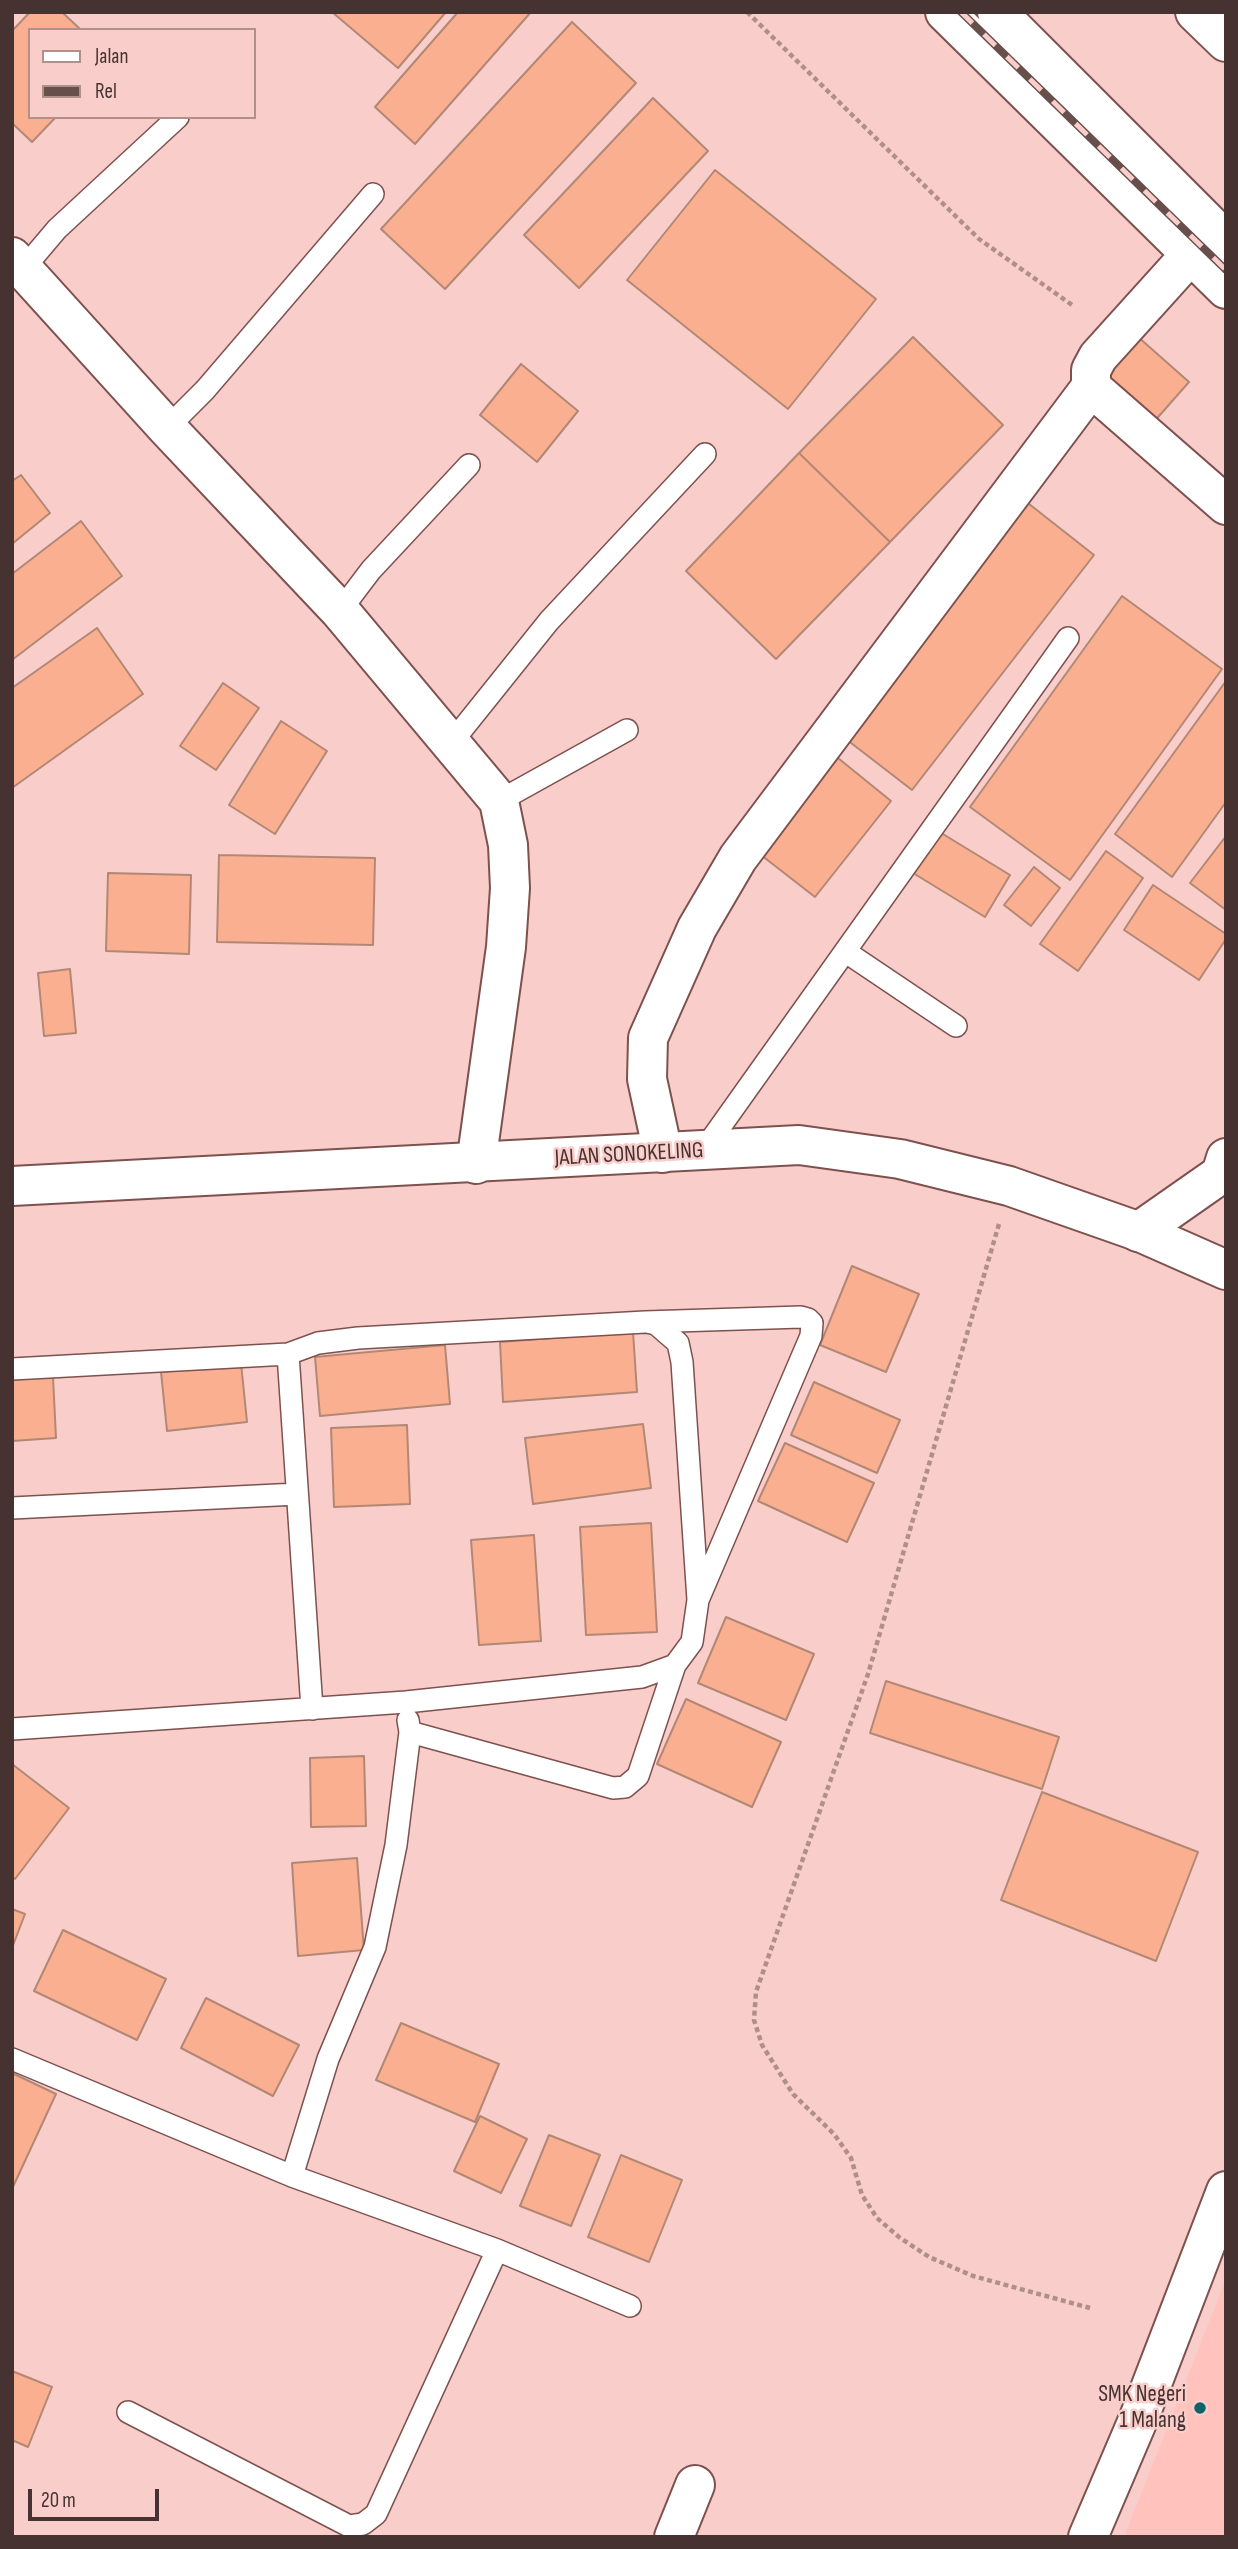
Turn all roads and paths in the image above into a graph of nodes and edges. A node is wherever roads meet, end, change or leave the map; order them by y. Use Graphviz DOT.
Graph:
graph roads {
  1 [pos="747,12"];
  2 [pos="945,12"];
  3 [pos="997,12"];
  4 [pos="1195,12"];
  5 [pos="1226,42"];
  6 [pos="176,119"];
  7 [pos="373,194"];
  8 [pos="1214,235"];
  9 [pos="18,263"];
  10 [pos="1226,289"];
  11 [pos="1072,305"];
  12 [pos="1091,387"];
  13 [pos="166,428"];
  14 [pos="705,454"];
  15 [pos="469,465"];
  16 [pos="1226,505"];
  17 [pos="340,611"];
  18 [pos="1068,638"];
  19 [pos="627,730"];
  20 [pos="452,742"];
  21 [pos="499,801"];
  22 [pos="846,952"];
  23 [pos="956,1026"];
  24 [pos="703,1150"];
  25 [pos="663,1153"];
  26 [pos="1226,1158"];
  27 [pos="476,1164"];
  28 [pos="12,1186"];
  29 [pos="1009,1186"];
  30 [pos="1138,1232"];
  31 [pos="1226,1270"];
  32 [pos="645,1322"];
  33 [pos="288,1354"];
  34 [pos="12,1369"];
  35 [pos="297,1494"];
  36 [pos="12,1508"];
  37 [pos="698,1600"];
  38 [pos="675,1665"];
  39 [pos="406,1702"];
  40 [pos="312,1709"];
  41 [pos="12,1729"];
  42 [pos="410,1732"];
  43 [pos="12,2059"];
  44 [pos="292,2176"];
  45 [pos="1226,2192"];
  46 [pos="497,2250"];
  47 [pos="630,2306"];
  48 [pos="1090,2308"];
  49 [pos="128,2412"];
  50 [pos="695,2485"];
  51 [pos="674,2537"];
  52 [pos="1088,2537"];
  1 -- 11 [label="path"];
  2 -- 8 [label="street"];
  3 -- 8 [label="street"];
  4 -- 5 [label="street"];
  6 -- 9 [label="lane"];
  7 -- 13 [label="lane"];
  8 -- 10 [label="street"];
  8 -- 12 [label="street"];
  9 -- 13 [label="street"];
  12 -- 16 [label="street"];
  12 -- 25 [label="street"];
  13 -- 17 [label="street"];
  14 -- 20 [label="lane"];
  15 -- 17 [label="lane"];
  17 -- 20 [label="street"];
  18 -- 22 [label="lane"];
  19 -- 21 [label="lane"];
  20 -- 21 [label="street"];
  21 -- 27 [label="street"];
  22 -- 23 [label="lane"];
  22 -- 24 [label="lane"];
  24 -- 25 [label="street, JALAN SONOKELING"];
  24 -- 29 [label="street, JALAN SONOKELING"];
  25 -- 27 [label="street, JALAN SONOKELING"];
  26 -- 30 [label="street"];
  27 -- 28 [label="street, JALAN SONOKELING"];
  29 -- 30 [label="street, JALAN SONOKELING"];
  29 -- 48 [label="path"];
  30 -- 31 [label="street, JALAN SONOKELING"];
  32 -- 33 [label="lane"];
  32 -- 37 [label="lane"];
  32 -- 37 [label="lane"];
  33 -- 34 [label="lane"];
  33 -- 35 [label="lane"];
  35 -- 36 [label="lane"];
  35 -- 40 [label="lane"];
  37 -- 38 [label="lane"];
  38 -- 39 [label="lane"];
  38 -- 42 [label="lane"];
  39 -- 40 [label="lane"];
  39 -- 42 [label="lane"];
  40 -- 41 [label="lane"];
  42 -- 44 [label="lane"];
  43 -- 44 [label="lane"];
  44 -- 46 [label="lane"];
  45 -- 52 [label="street"];
  46 -- 47 [label="lane"];
  46 -- 49 [label="lane"];
  50 -- 51 [label="street"];
}
